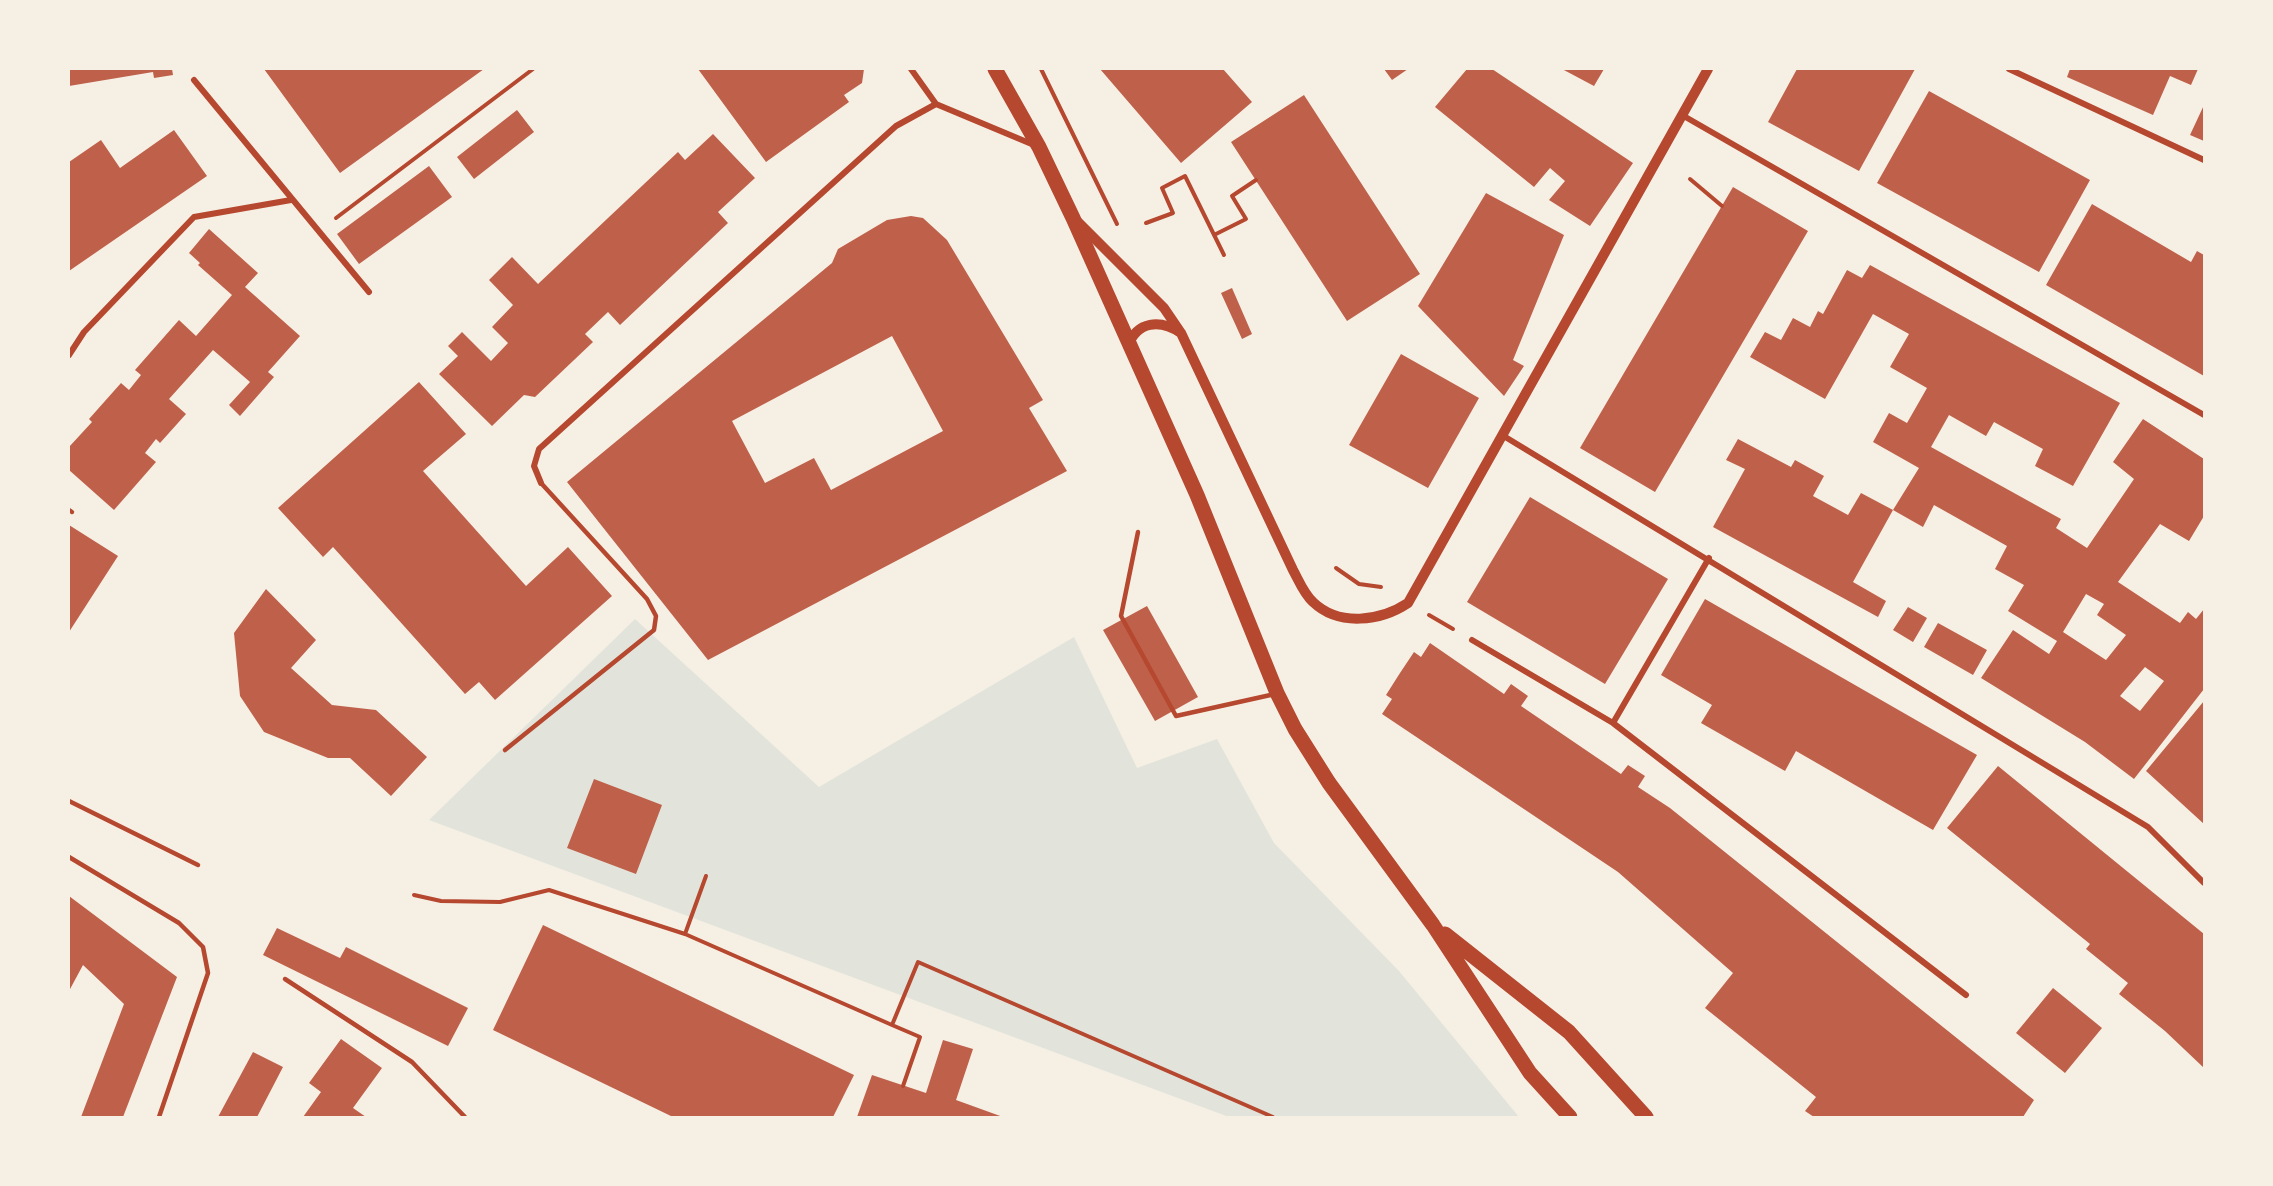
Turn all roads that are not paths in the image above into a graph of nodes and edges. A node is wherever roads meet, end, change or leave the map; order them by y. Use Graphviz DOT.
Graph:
graph roads {
  1 [pos="911,69"];
  2 [pos="995,69"];
  3 [pos="1708,69"];
  4 [pos="2009,69"];
  5 [pos="194,80"];
  6 [pos="936,104"];
  7 [pos="1682,115"];
  8 [pos="1039,147"];
  9 [pos="2204,160"];
  10 [pos="291,200"];
  11 [pos="1072,218"];
  12 [pos="369,292"];
  13 [pos="1181,333"];
  14 [pos="1128,347"];
  15 [pos="69,355"];
  16 [pos="2204,415"];
  17 [pos="1502,435"];
  18 [pos="541,483"];
  19 [pos="1138,532"];
  20 [pos="1710,558"];
  21 [pos="1472,640"];
  22 [pos="1277,693"];
  23 [pos="1613,723"];
  24 [pos="505,750"];
  25 [pos="69,801"];
  26 [pos="69,857"];
  27 [pos="198,865"];
  28 [pos="2204,884"];
  29 [pos="1433,925"];
  30 [pos="285,979"];
  31 [pos="1966,995"];
  32 [pos="159,1117"];
  33 [pos="465,1117"];
  34 [pos="1570,1117"];
  35 [pos="1646,1117"];
  1 -- 6 [label="street"];
  2 -- 8 [label="main road"];
  3 -- 7 [label="street"];
  4 -- 9 [label="street"];
  5 -- 10 [label="street"];
  6 -- 8 [label="street"];
  6 -- 18 [label="street"];
  7 -- 16 [label="street"];
  7 -- 17 [label="street"];
  8 -- 11 [label="main road"];
  10 -- 12 [label="street"];
  10 -- 15 [label="street"];
  11 -- 13 [label="street"];
  11 -- 14 [label="main road"];
  13 -- 14 [label="street"];
  13 -- 17 [label="street"];
  14 -- 22 [label="main road"];
  17 -- 20 [label="street"];
  18 -- 24 [label="lane"];
  19 -- 22 [label="lane"];
  20 -- 23 [label="street"];
  20 -- 28 [label="street"];
  21 -- 23 [label="street"];
  22 -- 29 [label="main road"];
  23 -- 31 [label="street"];
  25 -- 27 [label="lane"];
  26 -- 32 [label="lane"];
  29 -- 34 [label="main road"];
  29 -- 35 [label="main road"];
  30 -- 33 [label="lane"];
}
